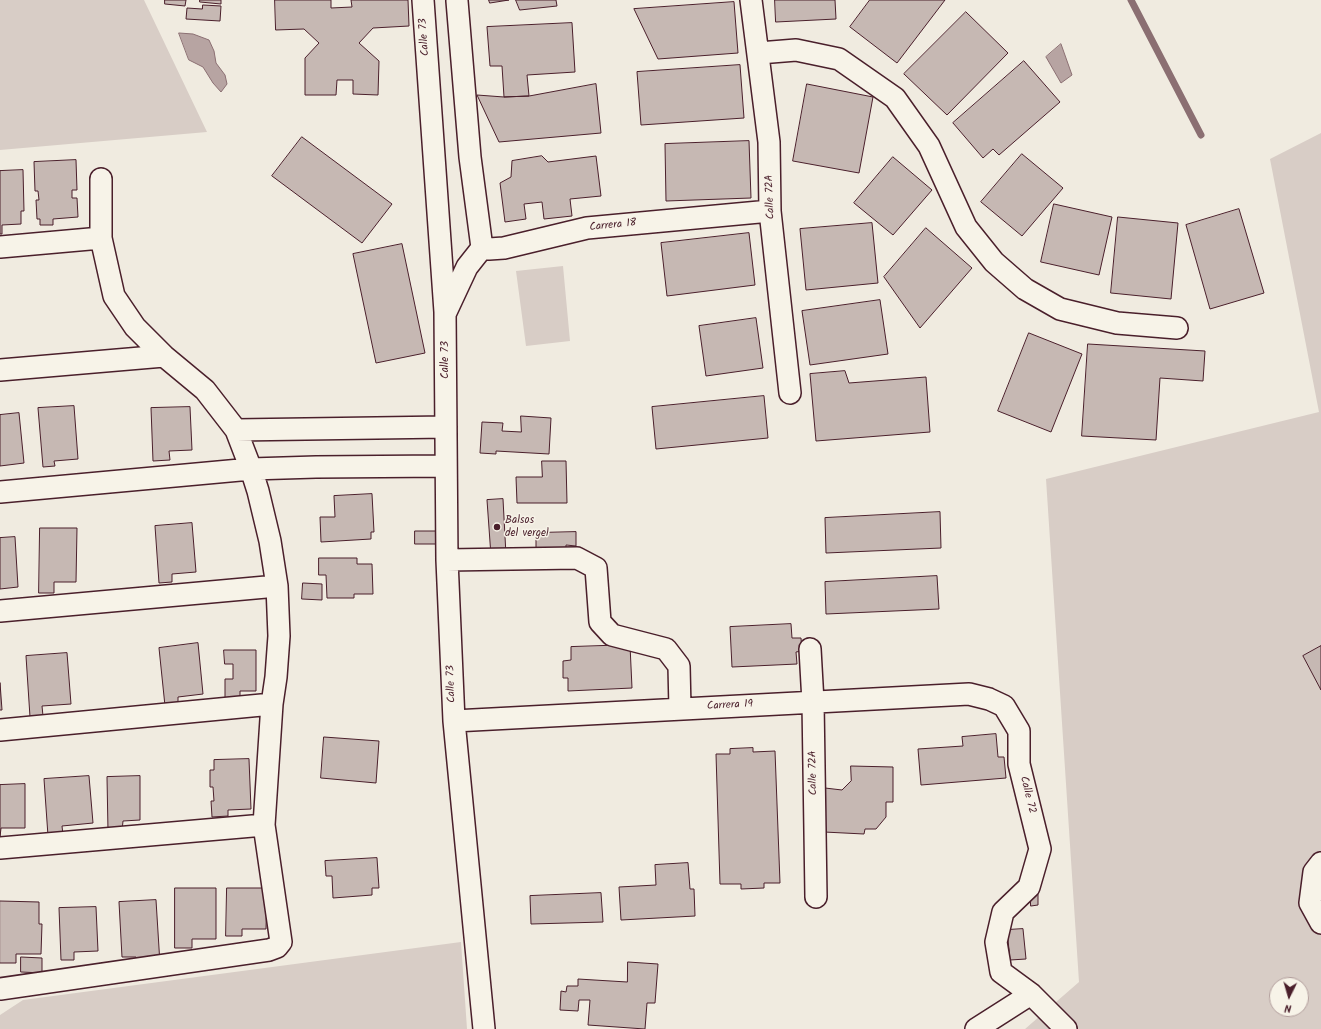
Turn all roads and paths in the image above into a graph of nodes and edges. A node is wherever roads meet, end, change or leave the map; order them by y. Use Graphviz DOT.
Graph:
graph roads {
  1 [pos="423,0"];
  2 [pos="751,0"];
  3 [pos="457,1"];
  4 [pos="759,53"];
  5 [pos="101,178"];
  6 [pos="770,211"];
  7 [pos="100,238"];
  8 [pos="0,248"];
  9 [pos="482,248"];
  10 [pos="445,312"];
  11 [pos="1177,328"];
  12 [pos="164,356"];
  13 [pos="0,370"];
  14 [pos="790,393"];
  15 [pos="446,427"];
  16 [pos="236,430"];
  17 [pos="446,466"];
  18 [pos="251,469"];
  19 [pos="0,492"];
  20 [pos="447,560"];
  21 [pos="277,586"];
  22 [pos="0,611"];
  23 [pos="810,649"];
  24 [pos="813,702"];
  25 [pos="272,704"];
  26 [pos="1004,706"];
  27 [pos="680,709"];
  28 [pos="454,721"];
  29 [pos="0,730"];
  30 [pos="264,825"];
  31 [pos="0,848"];
  32 [pos="1321,863"];
  33 [pos="816,896"];
  34 [pos="1321,923"];
  35 [pos="0,989"];
  36 [pos="1031,994"];
  37 [pos="484,1029"];
  38 [pos="976,1029"];
  39 [pos="1066,1029"];
  1 -- 10 [label="street, Calle 73"];
  2 -- 4 [label="street, Calle 72A"];
  3 -- 9 [label="street"];
  4 -- 6 [label="street, Calle 72A"];
  4 -- 11 [label="street"];
  5 -- 7 [label="street"];
  6 -- 9 [label="street, Carrera 18"];
  6 -- 14 [label="street, Calle 72A"];
  7 -- 8 [label="street"];
  7 -- 12 [label="street"];
  9 -- 10 [label="street"];
  10 -- 15 [label="street, Calle 73"];
  12 -- 13 [label="street"];
  12 -- 16 [label="street"];
  15 -- 16 [label="street"];
  15 -- 17 [label="street, Calle 73"];
  16 -- 18 [label="street"];
  17 -- 18 [label="street"];
  17 -- 20 [label="street, Calle 73"];
  18 -- 19 [label="street"];
  18 -- 21 [label="street"];
  20 -- 27 [label="street"];
  20 -- 28 [label="street, Calle 73"];
  21 -- 22 [label="street"];
  21 -- 25 [label="street"];
  23 -- 24 [label="street, Calle 72A"];
  24 -- 26 [label="street, Carrera 19"];
  24 -- 27 [label="street, Carrera 19"];
  24 -- 33 [label="street, Calle 72A"];
  25 -- 29 [label="street"];
  25 -- 30 [label="street"];
  26 -- 36 [label="street, Calle 72"];
  27 -- 28 [label="street, Carrera 19"];
  28 -- 37 [label="street, Calle 73"];
  30 -- 31 [label="street"];
  30 -- 35 [label="street"];
  32 -- 34 [label="street"];
  36 -- 38 [label="street"];
  36 -- 39 [label="street"];
}
